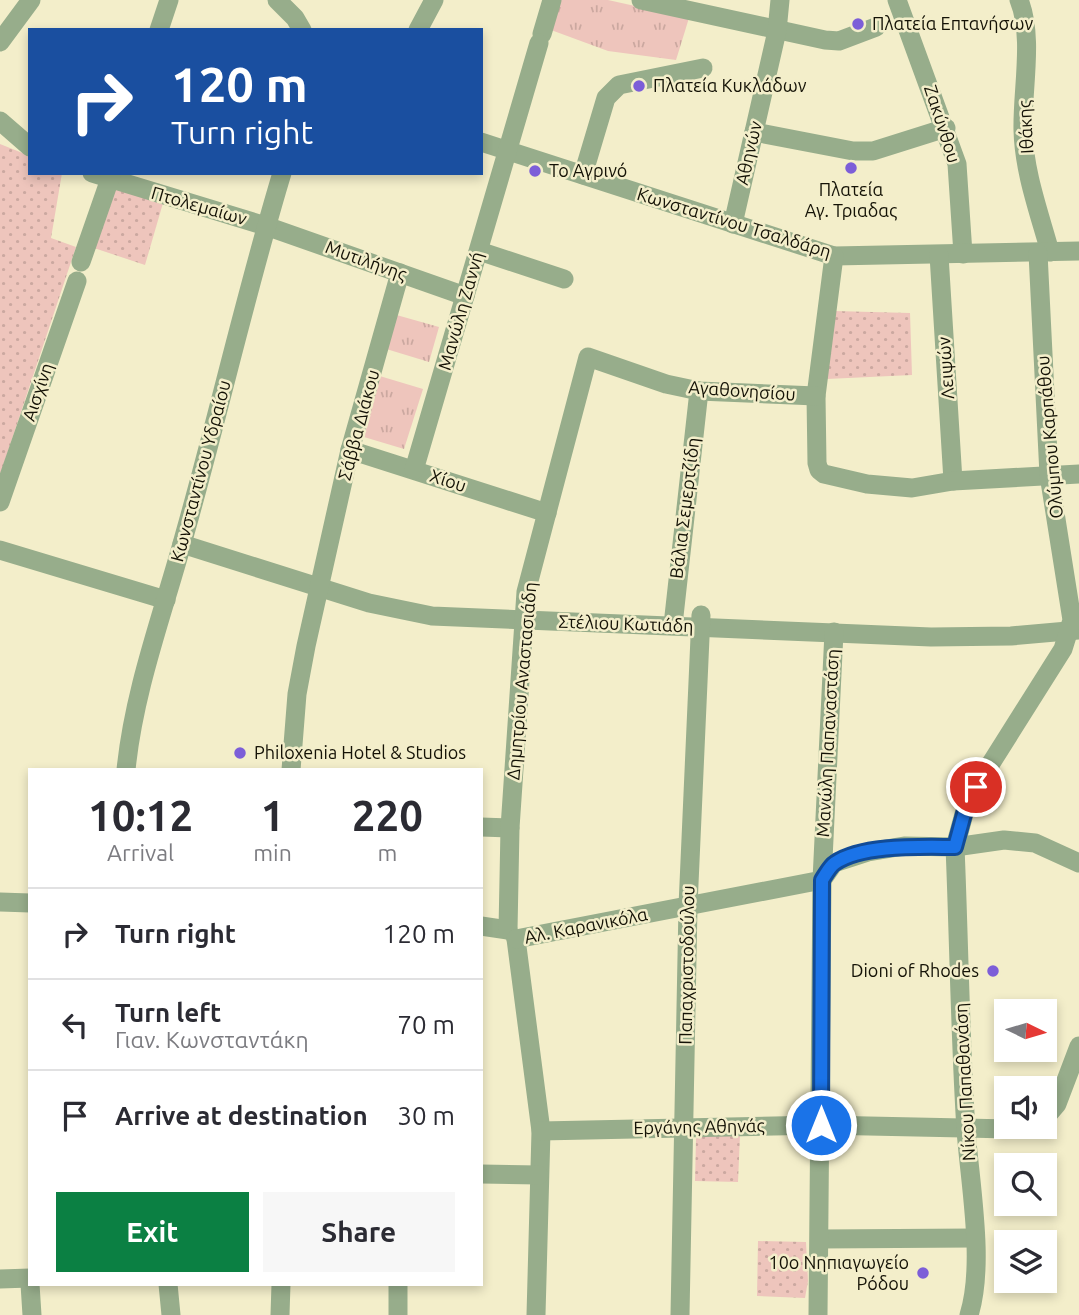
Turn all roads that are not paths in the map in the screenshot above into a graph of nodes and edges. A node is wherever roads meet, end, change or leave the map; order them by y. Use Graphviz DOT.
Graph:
graph roads {
  1 [pos="31,0"];
  2 [pos="169,0"];
  3 [pos="278,0"];
  4 [pos="434,0"];
  5 [pos="552,0"];
  6 [pos="641,0"];
  7 [pos="780,0"];
  8 [pos="897,0"];
  9 [pos="1019,0"];
  10 [pos="876,27"];
  11 [pos="160,28"];
  12 [pos="301,28"];
  13 [pos="419,28"];
  14 [pos="777,30"];
  15 [pos="0,42"];
  16 [pos="703,68"];
  17 [pos="0,121"];
  18 [pos="946,128"];
  19 [pos="754,132"];
  20 [pos="483,143"];
  21 [pos="28,145"];
  22 [pos="508,151"];
  23 [pos="105,175"];
  24 [pos="281,175"];
  25 [pos="583,175"];
  26 [pos="733,224"];
  27 [pos="266,226"];
  28 [pos="479,251"];
  29 [pos="1079,251"];
  30 [pos="1044,253"];
  31 [pos="963,254"];
  32 [pos="939,255"];
  33 [pos="834,256"];
  34 [pos="400,273"];
  35 [pos="564,279"];
  36 [pos="465,296"];
  37 [pos="588,356"];
  38 [pos="699,391"];
  39 [pos="816,396"];
  40 [pos="350,450"];
  41 [pos="414,470"];
  42 [pos="1079,474"];
  43 [pos="1049,475"];
  44 [pos="953,481"];
  45 [pos="0,502"];
  46 [pos="547,513"];
  47 [pos="184,539"];
  48 [pos="0,550"];
  49 [pos="321,582"];
  50 [pos="166,600"];
  51 [pos="524,616"];
  52 [pos="673,620"];
  53 [pos="701,620"];
  54 [pos="1075,625"];
  55 [pos="834,632"];
  56 [pos="126,768"];
  57 [pos="291,768"];
  58 [pos="483,827"];
  59 [pos="510,828"];
  60 [pos="955,847"];
  61 [pos="1079,863"];
  62 [pos="822,880"];
  63 [pos="0,902"];
  64 [pos="28,903"];
  65 [pos="688,906"];
  66 [pos="483,927"];
  67 [pos="512,934"];
  68 [pos="1079,1046"];
  69 [pos="1057,1104"];
  70 [pos="821,1125"];
  71 [pos="684,1127"];
  72 [pos="966,1127"];
  73 [pos="994,1128"];
  74 [pos="541,1131"];
  75 [pos="483,1174"];
  76 [pos="539,1175"];
  77 [pos="974,1238"];
  78 [pos="820,1239"];
  79 [pos="28,1278"];
  80 [pos="0,1279"];
  81 [pos="30,1286"];
  82 [pos="168,1286"];
  83 [pos="281,1286"];
  84 [pos="398,1286"];
  85 [pos="33,1315"];
  86 [pos="171,1315"];
  87 [pos="280,1315"];
  88 [pos="398,1315"];
  89 [pos="537,1315"];
  90 [pos="680,1315"];
  91 [pos="818,1315"];
  92 [pos="969,1315"];
  1 -- 15 [label="street"];
  2 -- 11 [label="street"];
  3 -- 12 [label="street"];
  4 -- 13 [label="street"];
  5 -- 22 [label="street, Μανώλη Ζαννή"];
  6 -- 14 [label="street"];
  7 -- 14 [label="street, Αθηνών"];
  8 -- 18 [label="street, Ζακύνθου"];
  9 -- 30 [label="street, Ιθάκης"];
  10 -- 14 [label="street"];
  14 -- 19 [label="street, Αθηνών"];
  16 -- 25 [label="street"];
  17 -- 21 [label="street"];
  18 -- 19 [label="street"];
  18 -- 31 [label="street, Ζακύνθου"];
  19 -- 26 [label="street, Αθηνών"];
  20 -- 22 [label="street, Κωνσταντίνου Τσαλδάρη"];
  22 -- 25 [label="street, Κωνσταντίνου Τσαλδάρη"];
  22 -- 28 [label="street, Μανώλη Ζαννή"];
  23 -- 27 [label="street, Πτολεμαίων"];
  23 -- 45 [label="street, Αισχίνη"];
  24 -- 27 [label="street, Κωνσταντίνου Υδραίου"];
  25 -- 26 [label="street, Κωνσταντίνου Τσαλδάρη"];
  26 -- 33 [label="street, Κωνσταντίνου Τσαλδάρη"];
  27 -- 34 [label="street, Μυτιλήνης"];
  27 -- 47 [label="street, Κωνσταντίνου Υδραίου"];
  28 -- 35 [label="street"];
  28 -- 36 [label="street, Μανώλη Ζαννή"];
  29 -- 30 [label="street, Κωνσταντίνου Τσαλδάρη"];
  30 -- 31 [label="street, Κωνσταντίνου Τσαλδάρη"];
  30 -- 43 [label="street, Ολύμπου Καρπάθου"];
  31 -- 32 [label="street, Κωνσταντίνου Τσαλδάρη"];
  32 -- 33 [label="street, Κωνσταντίνου Τσαλδάρη"];
  32 -- 44 [label="street, Λειψών"];
  33 -- 39 [label="street"];
  34 -- 36 [label="street, Μυτιλήνης"];
  34 -- 40 [label="street, Σάββα Διάκου"];
  36 -- 41 [label="street, Μανώλη Ζαννή"];
  37 -- 38 [label="street, Αγαθονησίου"];
  37 -- 46 [label="street, Δημητρίου Αναστασιάδη"];
  38 -- 39 [label="street, Αγαθονησίου"];
  38 -- 52 [label="street, Βάλια Σεμερτζίδη"];
  39 -- 44 [label="street"];
  40 -- 41 [label="street, Χίου"];
  40 -- 49 [label="street, Σάββα Διάκου"];
  41 -- 46 [label="street, Χίου"];
  42 -- 43 [label="street"];
  43 -- 44 [label="street"];
  43 -- 54 [label="street, Ολύμπου Καρπάθου"];
  46 -- 51 [label="street, Δημητρίου Αναστασιάδη"];
  47 -- 49 [label="street, Στέλιου Κωτιάδη"];
  47 -- 50 [label="street, Κωνσταντίνου Υδραίου"];
  48 -- 50 [label="street"];
  49 -- 51 [label="street, Στέλιου Κωτιάδη"];
  49 -- 57 [label="street, Σάββα Διάκου"];
  50 -- 56 [label="street, Κωνσταντίνου Υδραίου"];
  51 -- 52 [label="street, Στέλιου Κωτιάδη"];
  51 -- 59 [label="street, Δημητρίου Αναστασιάδη"];
  52 -- 53 [label="street, Στέλιου Κωτιάδη"];
  53 -- 54 [label="street, Στέλιου Κωτιάδη"];
  53 -- 55 [label="street, Στέλιου Κωτιάδη"];
  53 -- 65 [label="street, Παπαχριστοδούλου"];
  54 -- 55 [label="street, Στέλιου Κωτιάδη"];
  54 -- 60 [label="street, Νίκου Παπαθανάση"];
  55 -- 62 [label="street, Μανώλη Παπαναστάση"];
  58 -- 59 [label="street"];
  59 -- 67 [label="street, Δημητρίου Αναστασιάδη"];
  60 -- 61 [label="street"];
  60 -- 62 [label="street"];
  60 -- 72 [label="street, Νίκου Παπαθανάση"];
  62 -- 65 [label="street, Αλ. Καρανικόλα"];
  62 -- 70 [label="street, Μανώλη Παπαναστάση"];
  63 -- 64 [label="street"];
  65 -- 67 [label="street, Αλ. Καρανικόλα"];
  65 -- 71 [label="street, Παπαχριστοδούλου"];
  66 -- 67 [label="street, Αλ. Καρανικόλα"];
  67 -- 74 [label="street, Δημητρίου Αναστασιάδη"];
  68 -- 69 [label="street"];
  70 -- 71 [label="street, Εργάνης Αθηνάς"];
  70 -- 72 [label="street, Εργάνης Αθηνάς"];
  70 -- 78 [label="street, Μανώλη Παπαναστάση"];
  71 -- 74 [label="street, Εργάνης Αθηνάς"];
  71 -- 90 [label="street, Παπαχριστοδούλου"];
  72 -- 73 [label="street, Εργάνης Αθηνάς"];
  72 -- 77 [label="street, Νίκου Παπαθανάση"];
  74 -- 76 [label="street, Δημητρίου Αναστασιάδη"];
  75 -- 76 [label="street"];
  76 -- 89 [label="street, Δημητρίου Αναστασιάδη"];
  77 -- 78 [label="street"];
  77 -- 92 [label="street, Νίκου Παπαθανάση"];
  78 -- 91 [label="street, Μανώλη Παπαναστάση"];
  79 -- 80 [label="street"];
  81 -- 85 [label="street"];
  82 -- 86 [label="street"];
  83 -- 87 [label="street"];
  84 -- 88 [label="street"];
}
